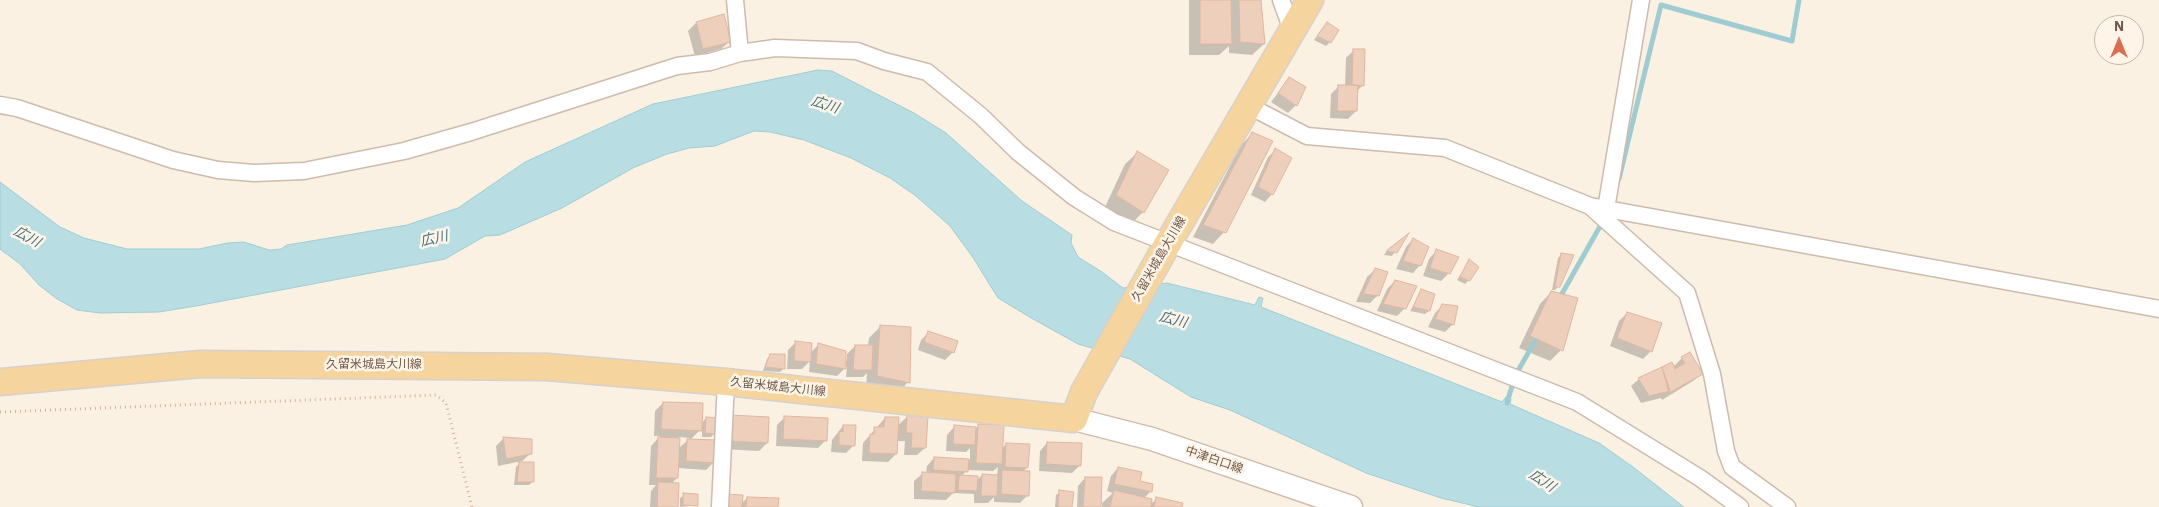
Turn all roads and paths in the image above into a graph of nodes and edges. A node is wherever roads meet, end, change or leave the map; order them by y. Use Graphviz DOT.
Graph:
graph roads {
  1 [pos="734,0"];
  2 [pos="1281,0"];
  3 [pos="1310,0"];
  4 [pos="1641,0"];
  5 [pos="1292,30"];
  6 [pos="740,53"];
  7 [pos="0,105"];
  8 [pos="1249,106"];
  9 [pos="1590,206"];
  10 [pos="1606,209"];
  11 [pos="1166,246"];
  12 [pos="2159,309"];
  13 [pos="0,382"];
  14 [pos="726,382"];
  15 [pos="0,412"];
  16 [pos="1074,419"];
  17 [pos="472,507"];
  18 [pos="720,507"];
  19 [pos="1351,507"];
  20 [pos="1740,507"];
  21 [pos="1787,507"];
  1 -- 6 [label="street"];
  2 -- 5 [label="street"];
  3 -- 5 [label="main road, 久留米城島大川線"];
  4 -- 10 [label="street"];
  5 -- 8 [label="main road, 久留米城島大川線"];
  6 -- 7 [label="street"];
  6 -- 11 [label="street"];
  8 -- 9 [label="street"];
  8 -- 11 [label="main road, 久留米城島大川線"];
  9 -- 10 [label="street"];
  9 -- 21 [label="street"];
  10 -- 12 [label="street"];
  11 -- 16 [label="main road, 久留米城島大川線"];
  11 -- 20 [label="street"];
  13 -- 14 [label="main road, 久留米城島大川線"];
  14 -- 16 [label="main road, 久留米城島大川線"];
  14 -- 18 [label="street"];
  15 -- 17 [label="path"];
  16 -- 19 [label="main road, 中津白口線"];
}
